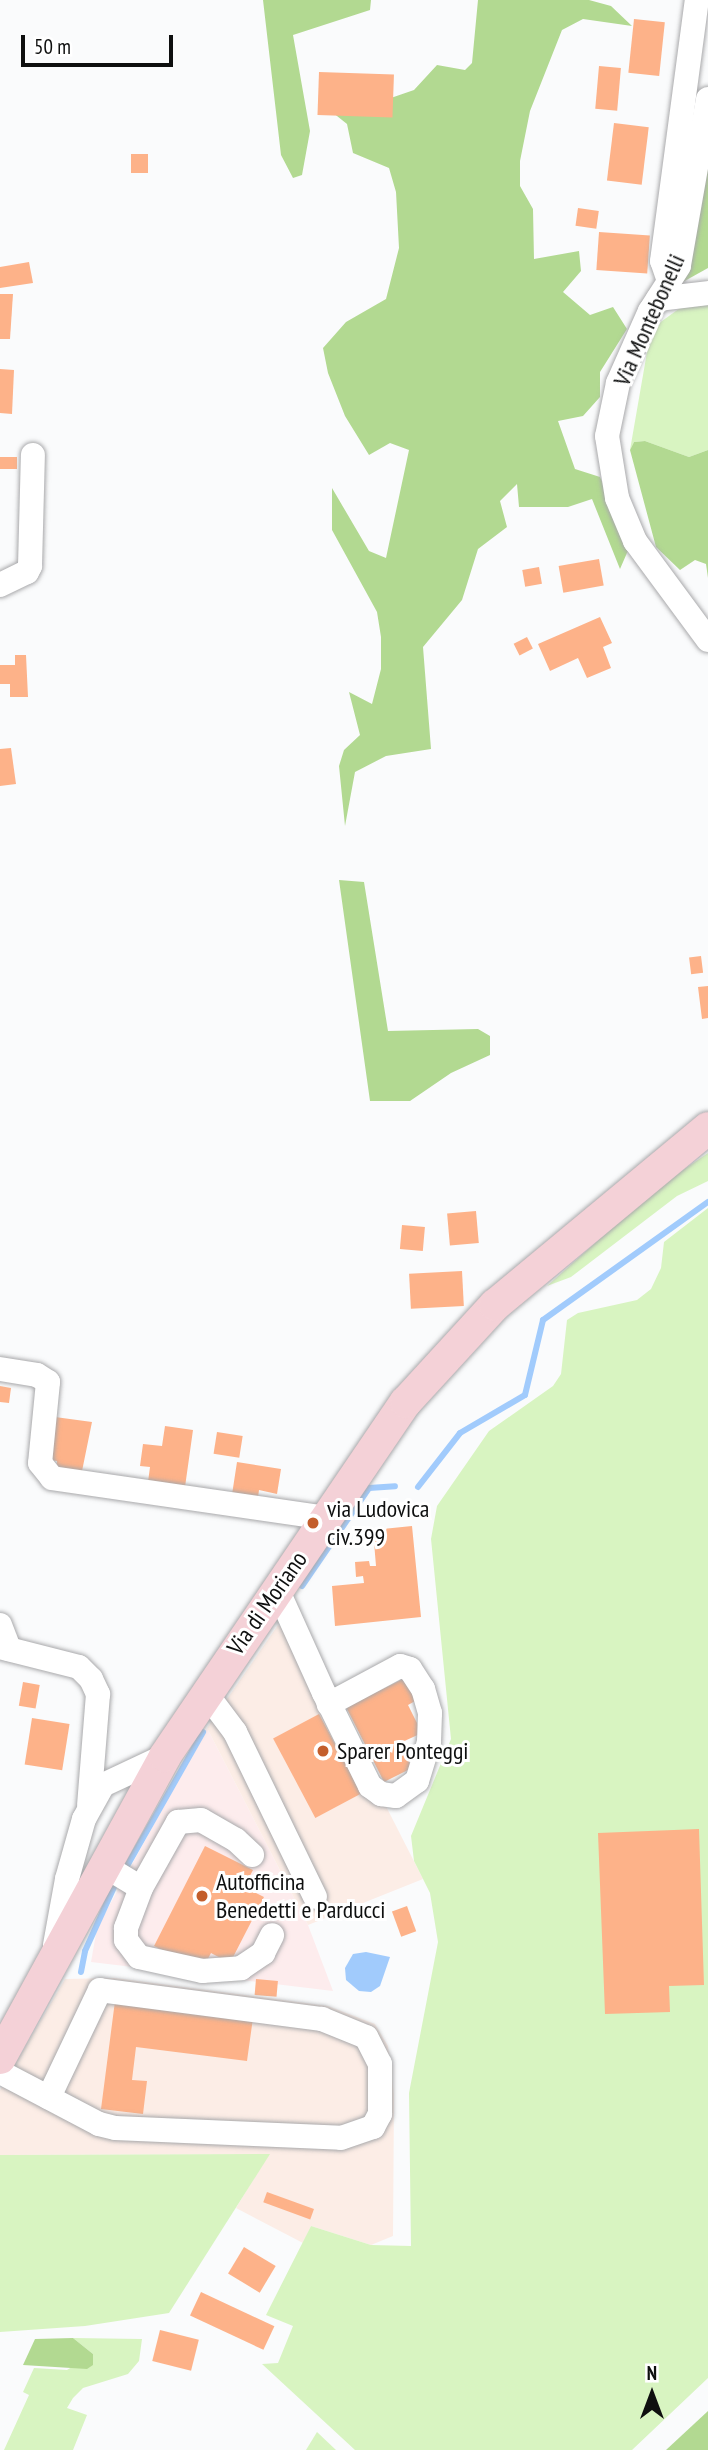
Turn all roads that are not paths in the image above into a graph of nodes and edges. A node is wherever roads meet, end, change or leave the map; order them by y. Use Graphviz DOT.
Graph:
graph roads {
  1 [pos="697,0"];
  2 [pos="708,99"];
  3 [pos="663,290"];
  4 [pos="708,293"];
  5 [pos="33,454"];
  6 [pos="0,585"];
  7 [pos="708,639"];
  8 [pos="708,1128"];
  9 [pos="0,1369"];
  10 [pos="326,1518"];
  11 [pos="277,1589"];
  12 [pos="0,1625"];
  13 [pos="4,1648"];
  14 [pos="205,1692"];
  15 [pos="329,1704"];
  16 [pos="165,1756"];
  17 [pos="89,1809"];
  18 [pos="252,1855"];
  19 [pos="103,1865"];
  20 [pos="141,1888"];
  21 [pos="315,1897"];
  22 [pos="272,1935"];
  23 [pos="54,1955"];
  24 [pos="0,2058"];
  25 [pos="0,2072"];
  26 [pos="49,2097"];
  1 -- 3 [label="street"];
  2 -- 3 [label="street, Via Montebonelli"];
  3 -- 4 [label="street"];
  3 -- 7 [label="street, Via Montebonelli"];
  5 -- 6 [label="street"];
  8 -- 10 [label="main road, Via di Moriano"];
  9 -- 10 [label="street"];
  10 -- 11 [label="main road, Via di Moriano"];
  11 -- 14 [label="main road, Via di Moriano"];
  11 -- 15 [label="street"];
  12 -- 13 [label="street"];
  13 -- 17 [label="street"];
  14 -- 16 [label="main road, Via di Moriano"];
  14 -- 21 [label="street"];
  15 -- 15 [label="street"];
  16 -- 17 [label="street"];
  16 -- 19 [label="main road, Via di Moriano"];
  17 -- 23 [label="street"];
  18 -- 20 [label="street"];
  19 -- 20 [label="street"];
  19 -- 23 [label="main road, Via di Moriano"];
  20 -- 22 [label="street"];
  23 -- 24 [label="main road, Via di Moriano"];
  25 -- 26 [label="street"];
  26 -- 26 [label="street"];
}
